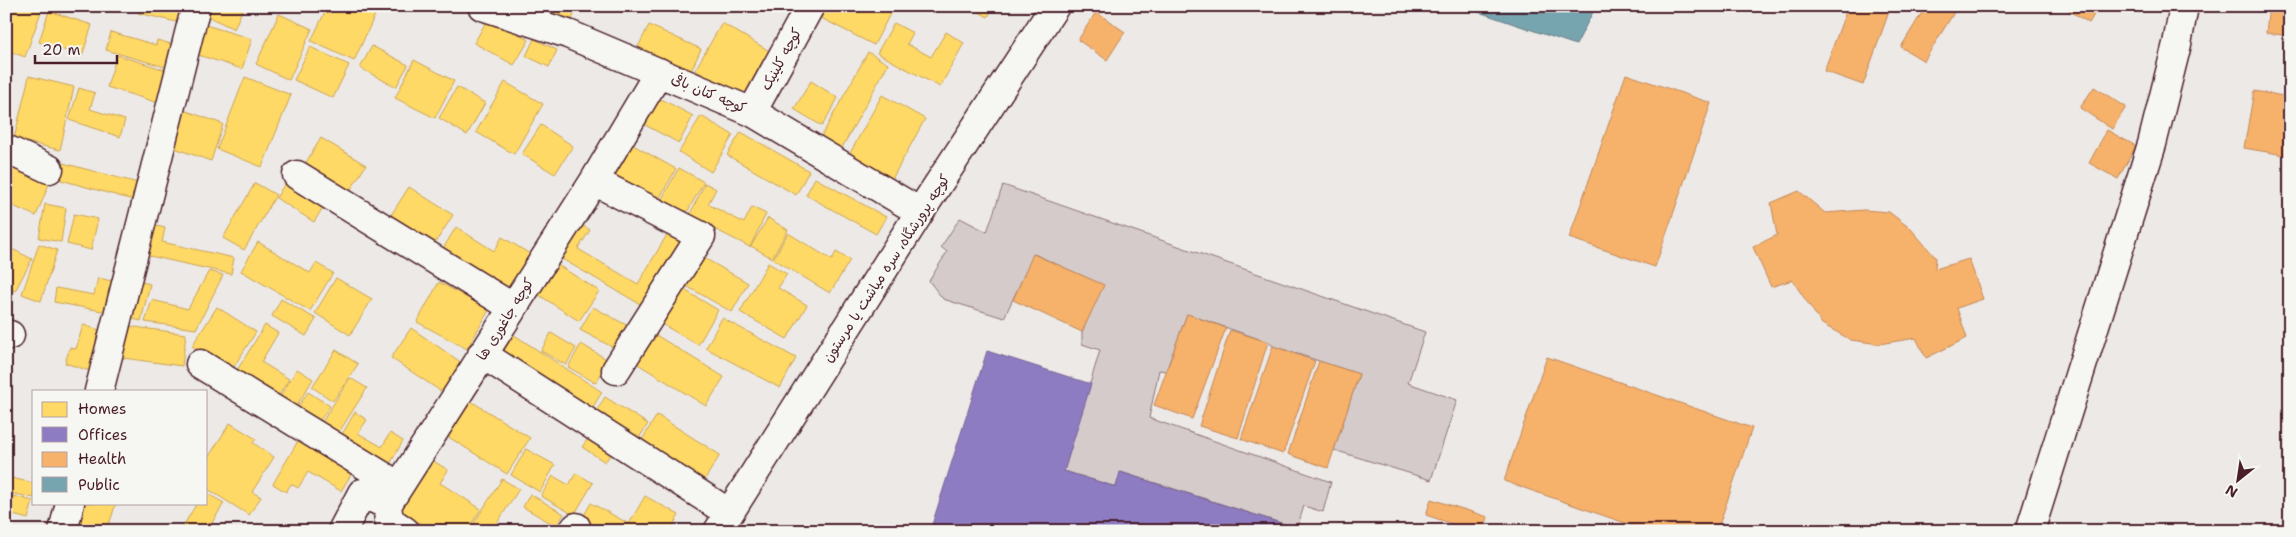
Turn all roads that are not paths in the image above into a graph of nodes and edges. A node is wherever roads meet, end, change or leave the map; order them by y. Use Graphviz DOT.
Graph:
graph roads {
  1 [pos="196,6"];
  2 [pos="482,6"];
  3 [pos="810,6"];
  4 [pos="1056,6"];
  5 [pos="2184,6"];
  6 [pos="659,72"];
  7 [pos="752,112"];
  8 [pos="6,149"];
  9 [pos="49,169"];
  10 [pos="297,175"];
  11 [pos="594,181"];
  12 [pos="920,212"];
  13 [pos="512,307"];
  14 [pos="482,354"];
  15 [pos="200,364"];
  16 [pos="616,370"];
  17 [pos="99,390"];
  18 [pos="393,495"];
  19 [pos="70,504"];
  20 [pos="723,522"];
  21 [pos="63,531"];
  22 [pos="342,531"];
  23 [pos="406,531"];
  24 [pos="2030,531"];
  1 -- 17 [label="street"];
  2 -- 6 [label="street, کوچه کتان بافی"];
  3 -- 7 [label="street, کوچه کلینیک"];
  4 -- 12 [label="street, کوچه پرورشگاه، سره میاشت یا مرستون"];
  5 -- 24 [label="street"];
  6 -- 7 [label="street, کوچه کتان بافی"];
  6 -- 11 [label="street, کوچه جاغوری ها"];
  7 -- 12 [label="street, کوچه کتان بافی"];
  8 -- 9 [label="street"];
  10 -- 13 [label="street"];
  11 -- 13 [label="street, کوچه جاغوری ها"];
  11 -- 16 [label="street"];
  12 -- 20 [label="street, کوچه پرورشگاه، سره میاشت یا مرستون"];
  13 -- 14 [label="street, کوچه جاغوری ها"];
  14 -- 18 [label="street, کوچه جاغوری ها"];
  14 -- 20 [label="street"];
  15 -- 18 [label="street"];
  18 -- 22 [label="street"];
  18 -- 23 [label="street"];
  19 -- 21 [label="street"];
}
